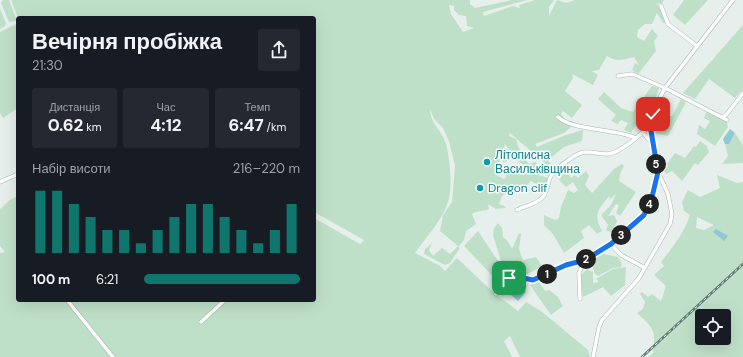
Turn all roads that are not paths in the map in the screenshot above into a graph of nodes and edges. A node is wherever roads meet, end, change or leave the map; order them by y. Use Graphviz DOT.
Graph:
graph roads {
  1 [pos="733,0"];
  2 [pos="661,6"];
  3 [pos="697,46"];
  4 [pos="618,76"];
  5 [pos="665,88"];
  6 [pos="743,93"];
  7 [pos="558,117"];
  8 [pos="650,125"];
  9 [pos="643,133"];
  10 [pos="636,138"];
  11 [pos="652,143"];
  12 [pos="658,172"];
  13 [pos="16,175"];
  14 [pos="0,182"];
  15 [pos="517,210"];
  16 [pos="611,244"];
  17 [pos="585,260"];
  18 [pos="645,268"];
  19 [pos="496,294"];
  20 [pos="580,299"];
  21 [pos="69,302"];
  22 [pos="223,302"];
  23 [pos="201,322"];
  24 [pos="113,357"];
  25 [pos="593,357"];
  1 -- 3 [label="street"];
  2 -- 3 [label="street"];
  3 -- 5 [label="street"];
  4 -- 5 [label="street"];
  5 -- 6 [label="street"];
  5 -- 8 [label="street"];
  7 -- 10 [label="street"];
  8 -- 9 [label="street"];
  8 -- 11 [label="street"];
  9 -- 10 [label="street"];
  9 -- 11 [label="street"];
  10 -- 15 [label="street"];
  11 -- 12 [label="street"];
  12 -- 16 [label="street"];
  12 -- 18 [label="street"];
  13 -- 14 [label="street"];
  16 -- 17 [label="street"];
  16 -- 18 [label="street"];
  17 -- 19 [label="street"];
  17 -- 20 [label="street"];
  18 -- 25 [label="street"];
  21 -- 24 [label="street"];
  22 -- 23 [label="street"];
}
